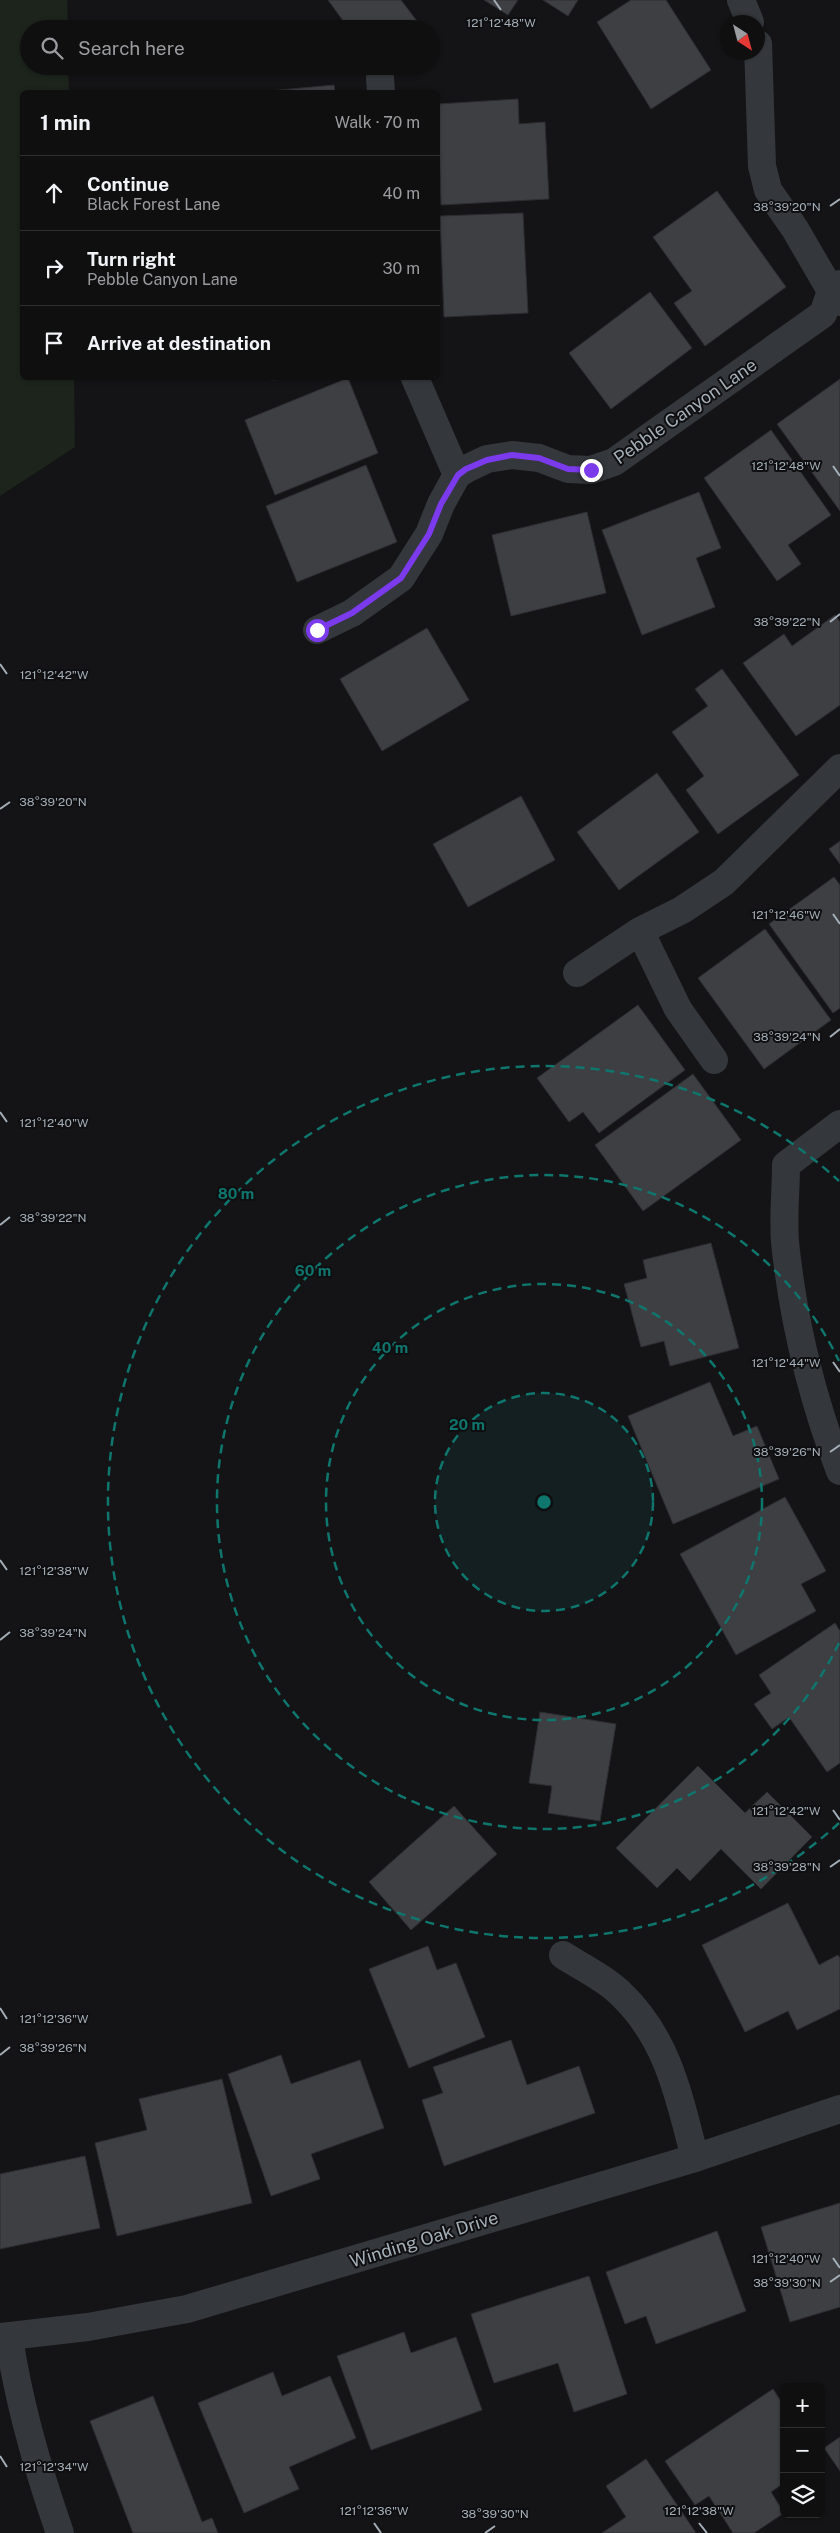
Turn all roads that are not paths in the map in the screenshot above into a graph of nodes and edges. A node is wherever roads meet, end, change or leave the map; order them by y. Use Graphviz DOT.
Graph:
graph roads {
  1 [pos="741,0"];
  2 [pos="747,15"];
  3 [pos="759,60"];
  4 [pos="837,292"];
  5 [pos="416,380"];
  6 [pos="458,475"];
  7 [pos="317,630"];
  8 [pos="840,768"];
  9 [pos="640,931"];
  10 [pos="577,973"];
  11 [pos="714,1060"];
  12 [pos="840,1124"];
  13 [pos="840,1470"];
  14 [pos="563,1954"];
  15 [pos="840,2109"];
  16 [pos="695,2158"];
  17 [pos="5,2338"];
  18 [pos="60,2533"];
  1 -- 2 [label="street"];
  3 -- 4 [label="street"];
  4 -- 6 [label="street, Pebble Canyon Lane"];
  5 -- 6 [label="street"];
  6 -- 7 [label="street"];
  8 -- 9 [label="street"];
  9 -- 10 [label="street"];
  9 -- 11 [label="street"];
  12 -- 13 [label="street"];
  14 -- 16 [label="street"];
  15 -- 16 [label="street, Winding Oak Drive"];
  16 -- 17 [label="street, Winding Oak Drive"];
  17 -- 18 [label="street"];
}
